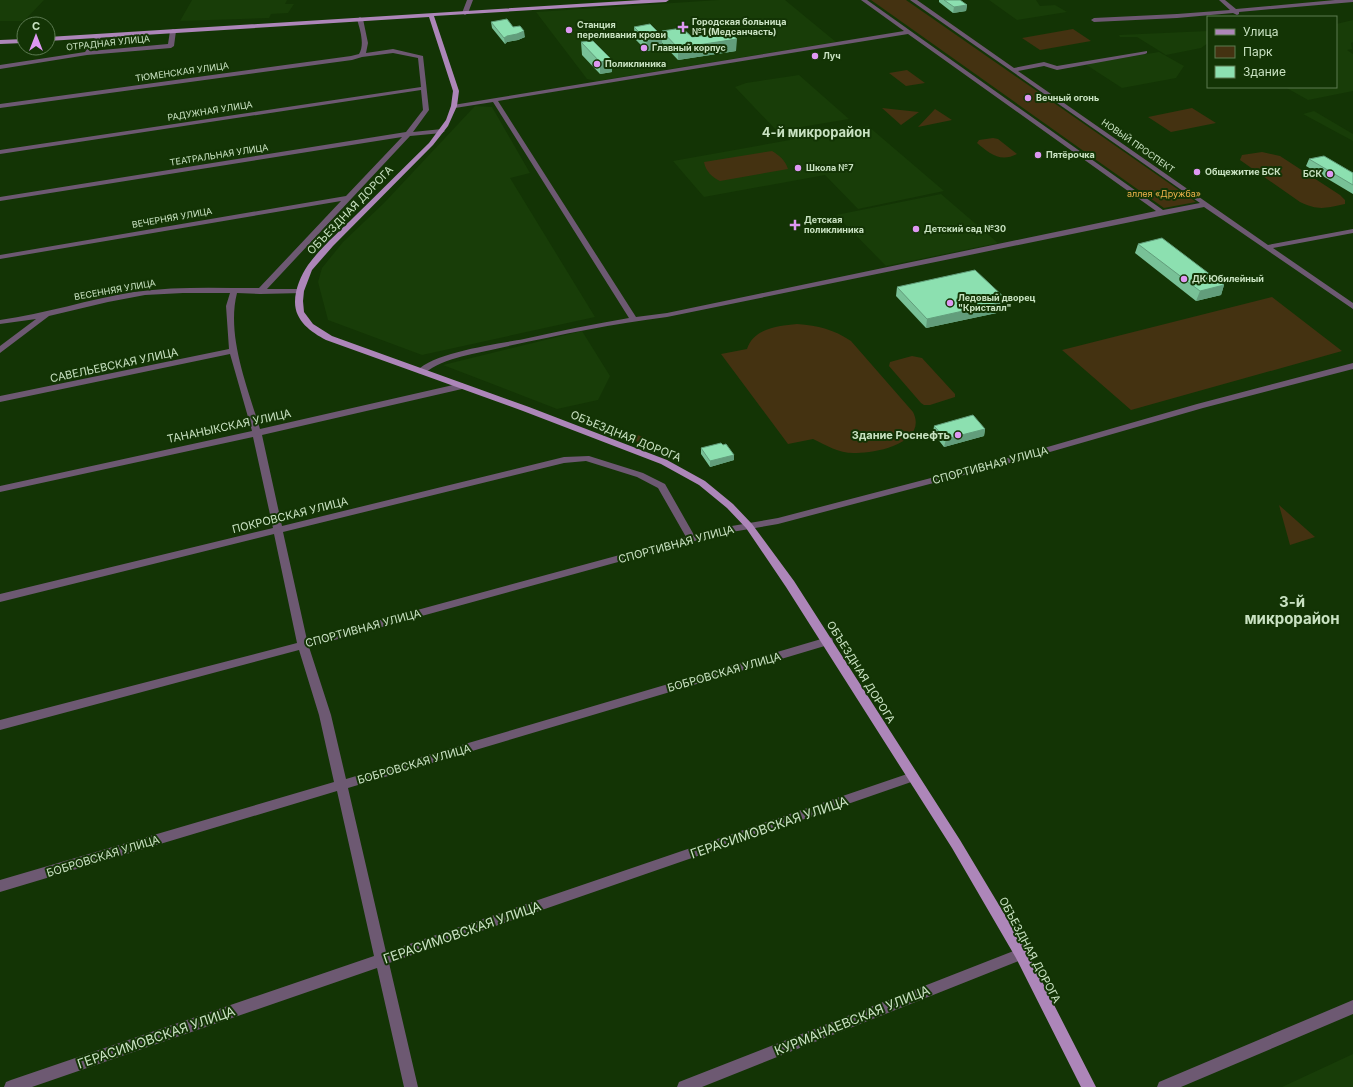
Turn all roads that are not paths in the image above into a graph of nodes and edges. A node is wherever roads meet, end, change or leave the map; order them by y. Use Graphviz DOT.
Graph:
graph roads {
  1 [pos="470,0"];
  2 [pos="666,0"];
  3 [pos="864,0"];
  4 [pos="913,0"];
  5 [pos="1222,0"];
  6 [pos="1353,0"];
  7 [pos="1235,11"];
  8 [pos="464,13"];
  9 [pos="431,15"];
  10 [pos="1242,16"];
  11 [pos="360,19"];
  12 [pos="1094,20"];
  13 [pos="173,31"];
  14 [pos="910,32"];
  15 [pos="99,36"];
  16 [pos="56,39"];
  17 [pos="16,41"];
  18 [pos="0,42"];
  19 [pos="1145,52"];
  20 [pos="87,53"];
  21 [pos="363,53"];
  22 [pos="0,67"];
  23 [pos="1012,70"];
  24 [pos="424,88"];
  25 [pos="494,99"];
  26 [pos="0,106"];
  27 [pos="454,106"];
  28 [pos="442,131"];
  29 [pos="408,134"];
  30 [pos="0,152"];
  31 [pos="348,198"];
  32 [pos="0,199"];
  33 [pos="1207,204"];
  34 [pos="1162,212"];
  35 [pos="1353,230"];
  36 [pos="1267,247"];
  37 [pos="0,257"];
  38 [pos="234,291"];
  39 [pos="300,291"];
  40 [pos="260,292"];
  41 [pos="1353,307"];
  42 [pos="48,314"];
  43 [pos="633,318"];
  44 [pos="0,322"];
  45 [pos="0,350"];
  46 [pos="233,351"];
  47 [pos="1353,366"];
  48 [pos="421,371"];
  49 [pos="462,386"];
  50 [pos="0,399"];
  51 [pos="257,433"];
  52 [pos="0,489"];
  53 [pos="750,526"];
  54 [pos="277,531"];
  55 [pos="692,539"];
  56 [pos="0,598"];
  57 [pos="828,641"];
  58 [pos="303,645"];
  59 [pos="0,725"];
  60 [pos="913,777"];
  61 [pos="340,785"];
  62 [pos="0,886"];
  63 [pos="1021,954"];
  64 [pos="382,960"];
  65 [pos="1353,1006"];
  66 [pos="11,1087"];
  67 [pos="411,1087"];
  68 [pos="684,1087"];
  69 [pos="1089,1087"];
  70 [pos="1164,1087"];
  1 -- 8 [label="street"];
  2 -- 8 [label="main road"];
  3 -- 14 [label="street"];
  4 -- 23 [label="street, НОВЫЙ ПРОСПЕКТ"];
  5 -- 7 [label="street"];
  6 -- 7 [label="street"];
  7 -- 10 [label="street"];
  7 -- 12 [label="street"];
  8 -- 9 [label="main road"];
  9 -- 11 [label="main road"];
  9 -- 27 [label="main road, ОБЪЕЗДНАЯ ДОРОГА"];
  11 -- 13 [label="main road"];
  11 -- 21 [label="street"];
  13 -- 15 [label="main road"];
  13 -- 20 [label="street, ОТРАДНАЯ УЛИЦА"];
  14 -- 25 [label="street"];
  14 -- 34 [label="street"];
  15 -- 16 [label="main road"];
  15 -- 20 [label="street"];
  17 -- 18 [label="main road"];
  19 -- 23 [label="street"];
  20 -- 22 [label="street, ОТРАДНАЯ УЛИЦА"];
  21 -- 24 [label="street, ТЮМЕНСКАЯ УЛИЦА"];
  21 -- 26 [label="street, ТЮМЕНСКАЯ УЛИЦА"];
  23 -- 33 [label="street, НОВЫЙ ПРОСПЕКТ"];
  24 -- 29 [label="street"];
  24 -- 30 [label="street, РАДУЖНАЯ УЛИЦА"];
  25 -- 27 [label="street"];
  25 -- 43 [label="street"];
  27 -- 28 [label="main road, ОБЪЕЗДНАЯ ДОРОГА"];
  28 -- 29 [label="street, ТЕАТРАЛЬНАЯ УЛИЦА"];
  28 -- 39 [label="main road, ОБЪЕЗДНАЯ ДОРОГА"];
  29 -- 31 [label="street"];
  29 -- 32 [label="street, ТЕАТРАЛЬНАЯ УЛИЦА"];
  31 -- 37 [label="street, ВЕЧЕРНЯЯ УЛИЦА"];
  31 -- 40 [label="street"];
  33 -- 34 [label="street"];
  33 -- 36 [label="street, НОВЫЙ ПРОСПЕКТ"];
  34 -- 43 [label="street"];
  35 -- 36 [label="street"];
  36 -- 41 [label="street, НОВЫЙ ПРОСПЕКТ"];
  38 -- 40 [label="street, ВЕСЕННЯЯ УЛИЦА"];
  38 -- 42 [label="street, ВЕСЕННЯЯ УЛИЦА"];
  38 -- 46 [label="street"];
  39 -- 40 [label="street, ВЕСЕННЯЯ УЛИЦА"];
  39 -- 48 [label="main road, ОБЪЕЗДНАЯ ДОРОГА"];
  42 -- 44 [label="street, ВЕСЕННЯЯ УЛИЦА"];
  42 -- 45 [label="street"];
  43 -- 48 [label="street"];
  46 -- 50 [label="street, САВЕЛЬЕВСКАЯ УЛИЦА"];
  46 -- 51 [label="street"];
  47 -- 53 [label="street, СПОРТИВНАЯ УЛИЦА"];
  48 -- 49 [label="main road, ОБЪЕЗДНАЯ ДОРОГА"];
  49 -- 51 [label="street, ТАНАНЫКСКАЯ УЛИЦА"];
  49 -- 53 [label="main road, ОБЪЕЗДНАЯ ДОРОГА"];
  51 -- 52 [label="street, ТАНАНЫКСКАЯ УЛИЦА"];
  51 -- 54 [label="street"];
  53 -- 55 [label="street, СПОРТИВНАЯ УЛИЦА"];
  53 -- 57 [label="main road, ОБЪЕЗДНАЯ ДОРОГА"];
  54 -- 55 [label="street, ПОКРОВСКАЯ УЛИЦА"];
  54 -- 56 [label="street, ПОКРОВСКАЯ УЛИЦА"];
  54 -- 58 [label="street"];
  55 -- 58 [label="street, СПОРТИВНАЯ УЛИЦА"];
  57 -- 60 [label="main road, ОБЪЕЗДНАЯ ДОРОГА"];
  57 -- 61 [label="street, БОБРОВСКАЯ УЛИЦА"];
  58 -- 59 [label="street, СПОРТИВНАЯ УЛИЦА"];
  58 -- 61 [label="street"];
  60 -- 63 [label="main road, ОБЪЕЗДНАЯ ДОРОГА"];
  60 -- 64 [label="street, ГЕРАСИМОВСКАЯ УЛИЦА"];
  61 -- 62 [label="street, БОБРОВСКАЯ УЛИЦА"];
  61 -- 64 [label="street"];
  63 -- 68 [label="street, КУРМАНАЕВСКАЯ УЛИЦА"];
  63 -- 69 [label="main road, ОБЪЕЗДНАЯ ДОРОГА"];
  64 -- 66 [label="street, ГЕРАСИМОВСКАЯ УЛИЦА"];
  64 -- 67 [label="street"];
  65 -- 70 [label="street"];
}
